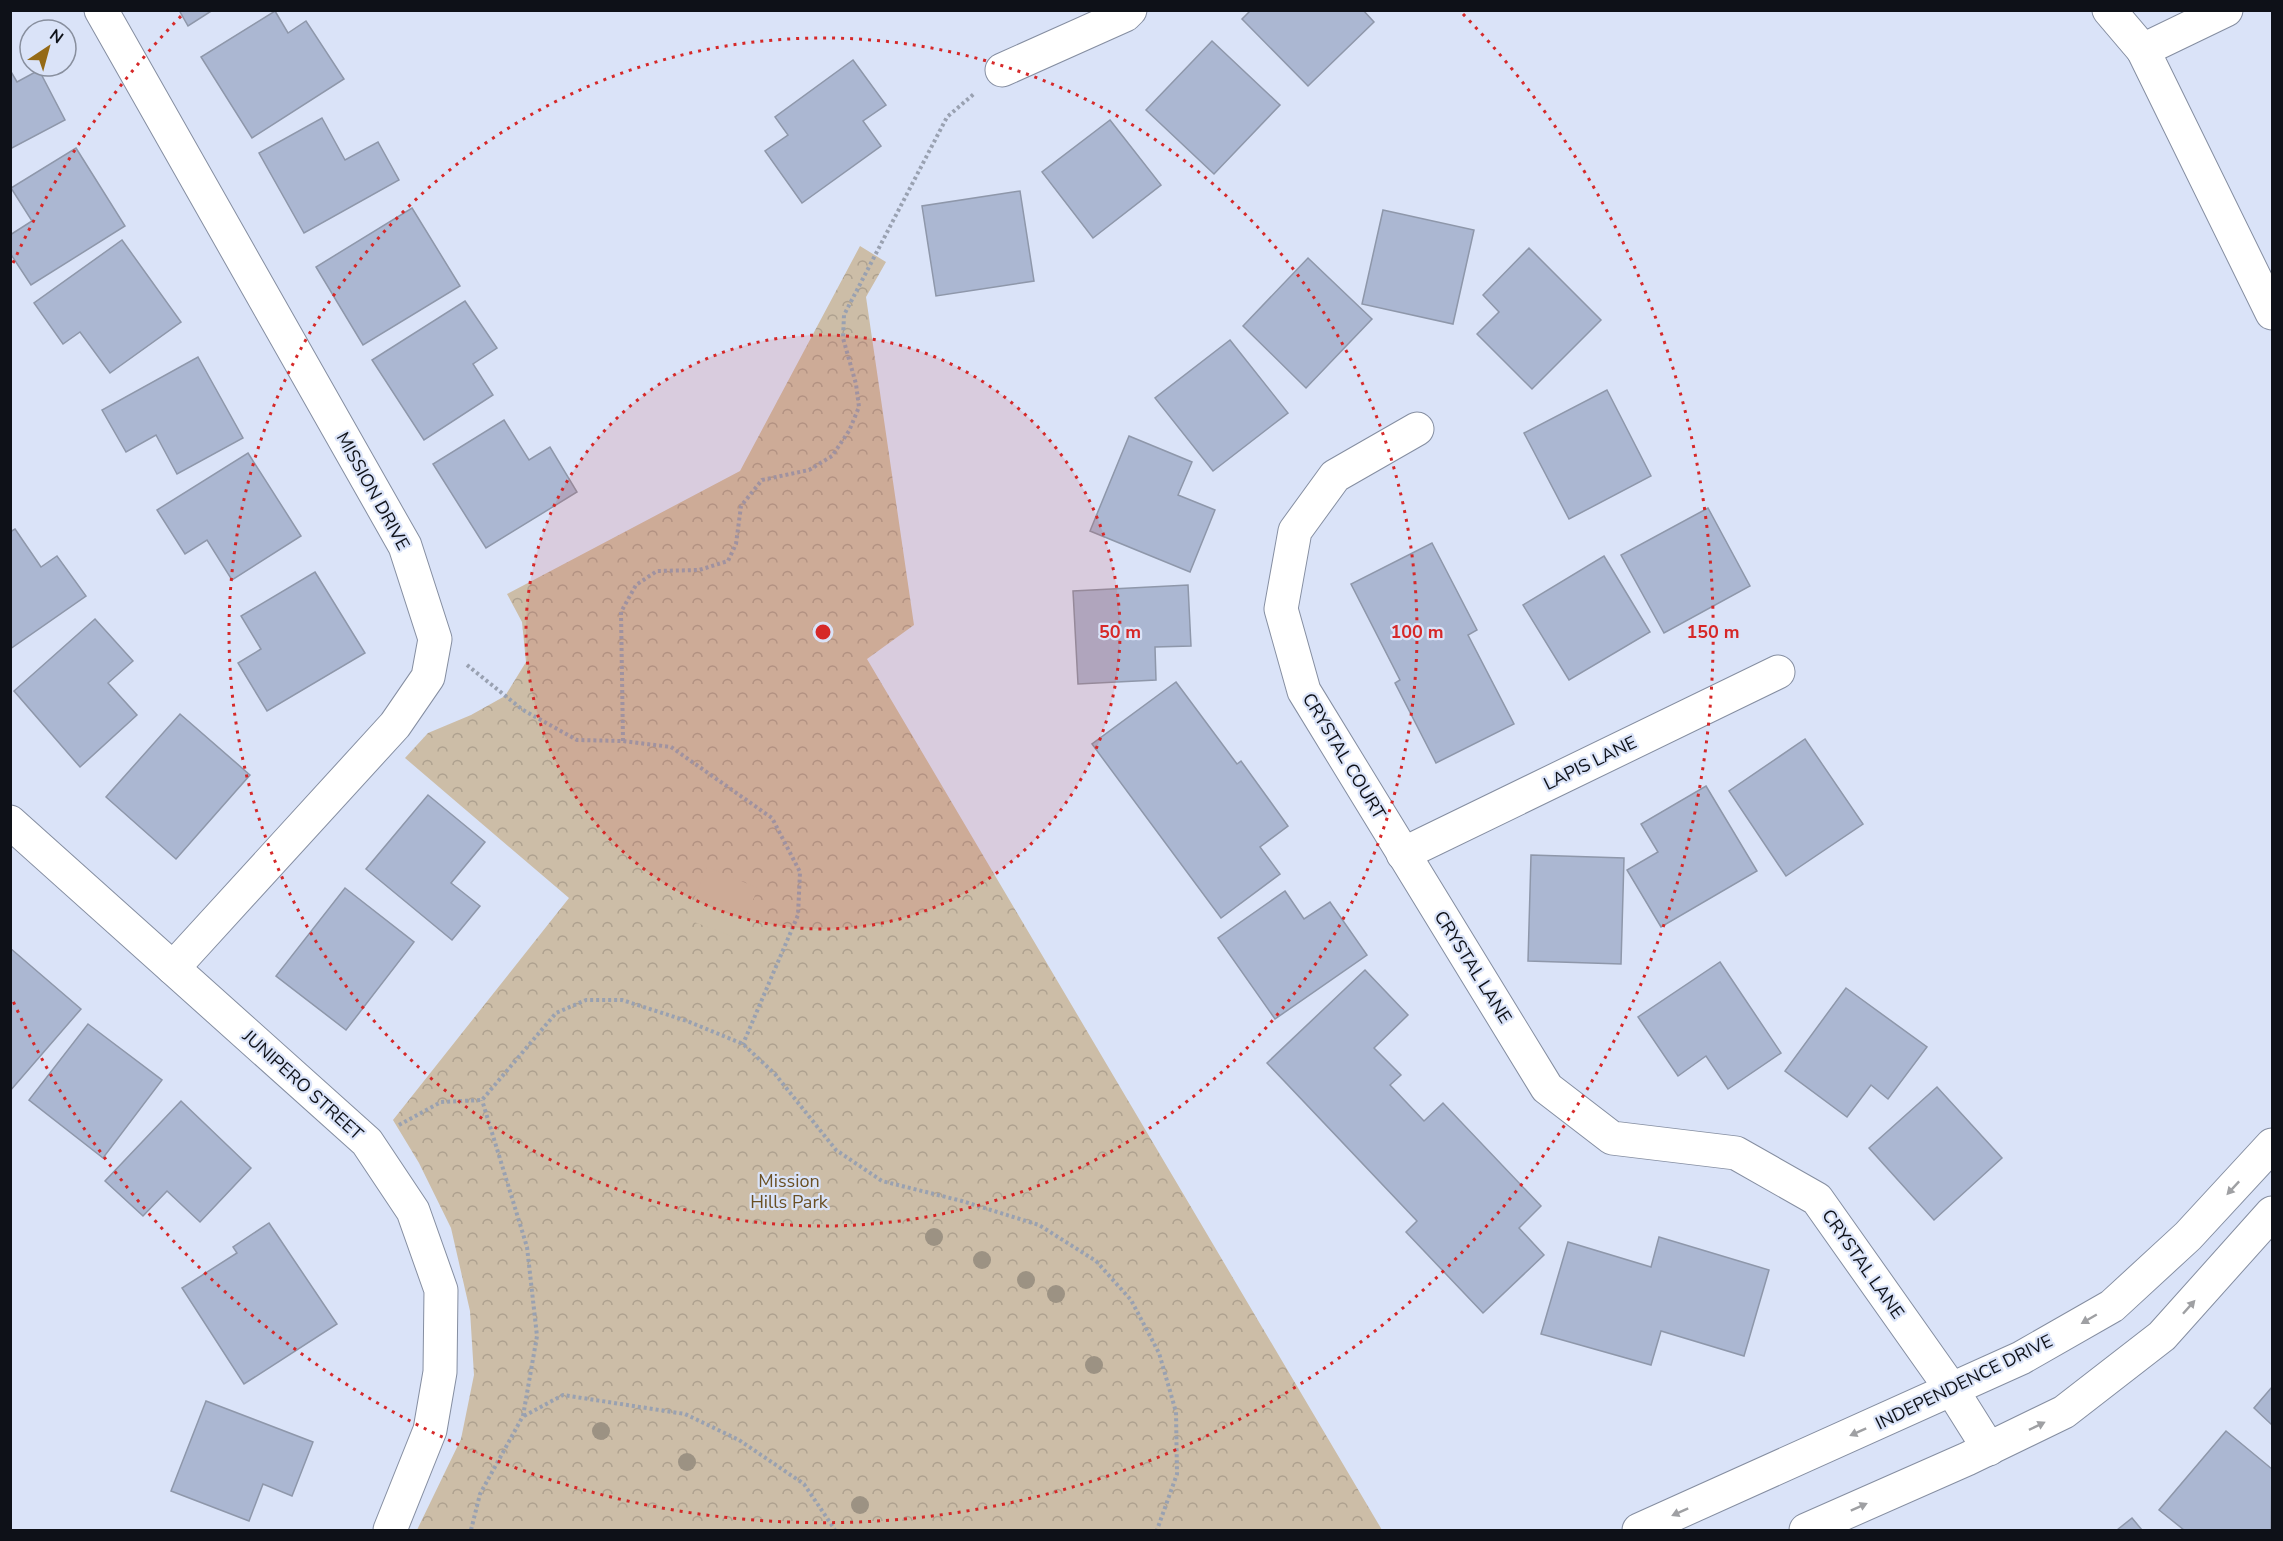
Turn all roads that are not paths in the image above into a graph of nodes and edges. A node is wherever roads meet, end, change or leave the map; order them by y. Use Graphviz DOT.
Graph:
graph roads {
  1 [pos="101,10"];
  2 [pos="1130,10"];
  3 [pos="2109,10"];
  4 [pos="2226,10"];
  5 [pos="2142,50"];
  6 [pos="1002,70"];
  7 [pos="2272,313"];
  8 [pos="1416,429"];
  9 [pos="1778,672"];
  10 [pos="10,822"];
  11 [pos="1403,854"];
  12 [pos="173,968"];
  13 [pos="2272,1145"];
  14 [pos="2272,1213"];
  15 [pos="1952,1390"];
  16 [pos="1989,1449"];
  17 [pos="390,1530"];
  18 [pos="1639,1530"];
  19 [pos="1806,1530"];
  1 -- 12 [label="street, MISSION DRIVE"];
  2 -- 6 [label="street"];
  3 -- 5 [label="street"];
  4 -- 5 [label="street"];
  5 -- 7 [label="street"];
  8 -- 11 [label="street, CRYSTAL COURT"];
  9 -- 11 [label="street, LAPIS LANE"];
  10 -- 12 [label="street, JUNIPERO STREET"];
  11 -- 15 [label="street, CRYSTAL LANE"];
  12 -- 17 [label="street, JUNIPERO STREET"];
  13 -- 15 [label="street, INDEPENDENCE DRIVE, one-way"];
  16 -- 14 [label="street, one-way"];
  15 -- 16 [label="street, CRYSTAL LANE"];
  15 -- 18 [label="street, INDEPENDENCE DRIVE, one-way"];
  19 -- 16 [label="street, one-way"];
}
